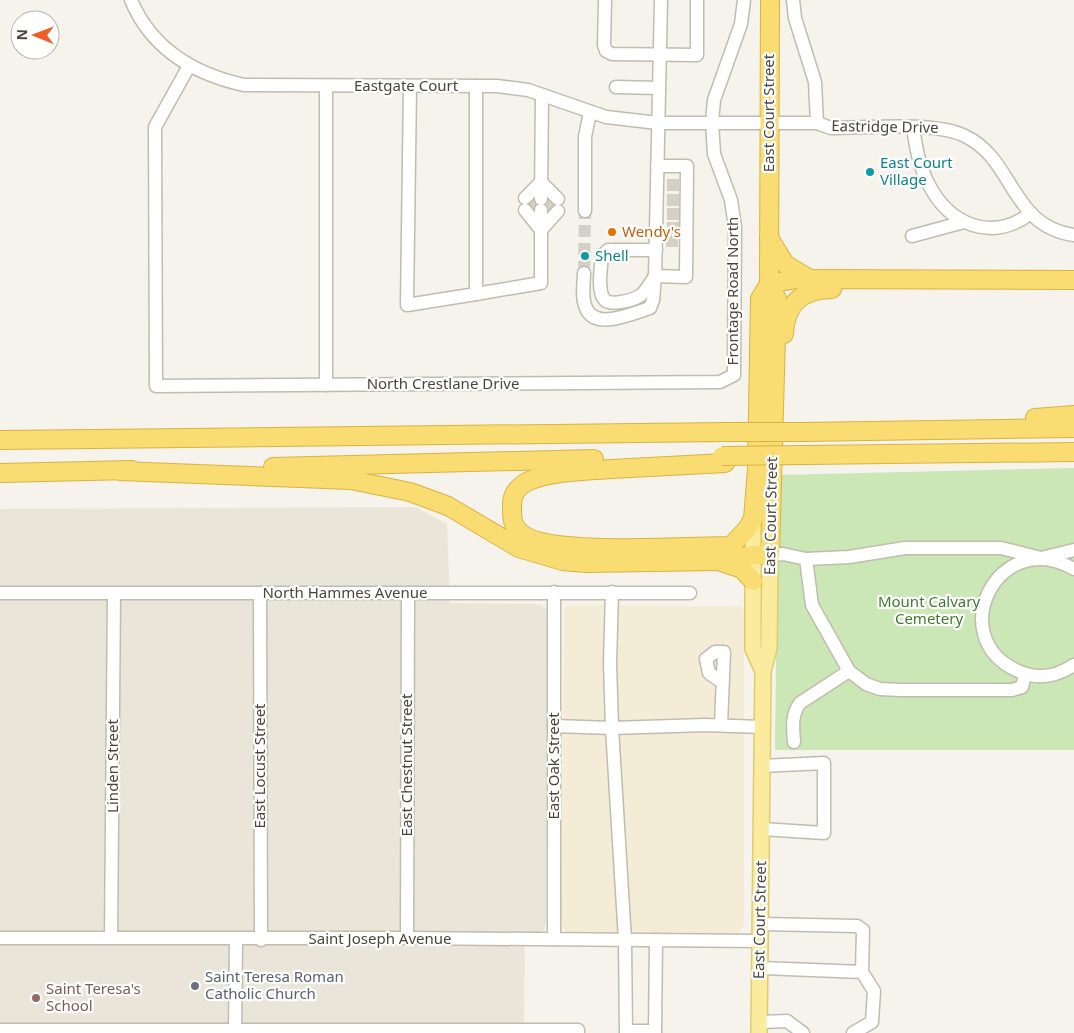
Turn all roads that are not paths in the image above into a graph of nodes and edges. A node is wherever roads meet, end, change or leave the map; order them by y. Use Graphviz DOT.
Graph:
graph roads {
  1 [pos="131,0"];
  2 [pos="604,0"];
  3 [pos="661,0"];
  4 [pos="697,0"];
  5 [pos="744,0"];
  6 [pos="770,0"];
  7 [pos="793,0"];
  8 [pos="660,55"];
  9 [pos="189,66"];
  10 [pos="410,86"];
  11 [pos="476,86"];
  12 [pos="326,87"];
  13 [pos="616,87"];
  14 [pos="659,88"];
  15 [pos="542,95"];
  16 [pos="590,112"];
  17 [pos="712,122"];
  18 [pos="658,123"];
  19 [pos="769,123"];
  20 [pos="817,123"];
  21 [pos="913,128"];
  22 [pos="657,166"];
  23 [pos="541,182"];
  24 [pos="673,185"];
  25 [pos="672,200"];
  26 [pos="541,205"];
  27 [pos="585,211"];
  28 [pos="1031,213"];
  29 [pos="672,215"];
  30 [pos="964,222"];
  31 [pos="672,228"];
  32 [pos="1074,235"];
  33 [pos="912,236"];
  34 [pos="769,238"];
  35 [pos="668,243"];
  36 [pos="584,273"];
  37 [pos="655,276"];
  38 [pos="1074,280"];
  39 [pos="769,284"];
  40 [pos="810,285"];
  41 [pos="1074,291"];
  42 [pos="476,294"];
  43 [pos="729,378"];
  44 [pos="326,385"];
  45 [pos="774,387"];
  46 [pos="1074,415"];
  47 [pos="1074,428"];
  48 [pos="852,430"];
  49 [pos="0,440"];
  50 [pos="1074,452"];
  51 [pos="723,460"];
  52 [pos="120,471"];
  53 [pos="0,473"];
  54 [pos="753,519"];
  55 [pos="732,546"];
  56 [pos="1074,550"];
  57 [pos="761,555"];
  58 [pos="1040,558"];
  59 [pos="806,559"];
  60 [pos="718,561"];
  61 [pos="1074,569"];
  62 [pos="753,580"];
  63 [pos="554,592"];
  64 [pos="612,592"];
  65 [pos="0,593"];
  66 [pos="114,593"];
  67 [pos="260,593"];
  68 [pos="408,593"];
  69 [pos="690,593"];
  70 [pos="1074,665"];
  71 [pos="763,671"];
  72 [pos="849,671"];
  73 [pos="1025,674"];
  74 [pos="723,683"];
  75 [pos="721,725"];
  76 [pos="554,726"];
  77 [pos="762,727"];
  78 [pos="612,728"];
  79 [pos="794,742"];
  80 [pos="762,766"];
  81 [pos="761,830"];
  82 [pos="760,924"];
  83 [pos="0,938"];
  84 [pos="111,938"];
  85 [pos="406,938"];
  86 [pos="554,939"];
  87 [pos="236,940"];
  88 [pos="261,940"];
  89 [pos="625,940"];
  90 [pos="656,940"];
  91 [pos="760,941"];
  92 [pos="759,968"];
  93 [pos="862,972"];
  94 [pos="759,1028"];
  95 [pos="0,1030"];
  96 [pos="235,1031"];
  97 [pos="578,1031"];
  98 [pos="626,1032"];
  99 [pos="655,1032"];
  100 [pos="802,1033"];
  101 [pos="853,1033"];
  1 -- 9 [label="street, Eastgate Court"];
  2 -- 8 [label="street"];
  3 -- 8 [label="street"];
  4 -- 8 [label="street"];
  5 -- 17 [label="street, Frontage Road North"];
  6 -- 19 [label="highway, East Court Street"];
  7 -- 20 [label="street"];
  8 -- 14 [label="street"];
  9 -- 12 [label="street, Eastgate Court"];
  9 -- 44 [label="street, North Crestlane Drive"];
  10 -- 11 [label="street, Eastgate Court"];
  10 -- 12 [label="street, Eastgate Court"];
  10 -- 42 [label="street"];
  11 -- 15 [label="street, Eastgate Court"];
  11 -- 42 [label="street"];
  12 -- 44 [label="street"];
  13 -- 14 [label="street"];
  14 -- 18 [label="street"];
  15 -- 16 [label="street, Eastgate Court"];
  15 -- 23 [label="street"];
  16 -- 18 [label="street, Eastgate Court"];
  16 -- 27 [label="street"];
  17 -- 18 [label="street, Eastgate Court"];
  17 -- 19 [label="street, Eastridge Drive"];
  17 -- 43 [label="street, Frontage Road North"];
  18 -- 22 [label="street"];
  19 -- 20 [label="street, Eastridge Drive"];
  19 -- 34 [label="highway, East Court Street"];
  20 -- 21 [label="street, Eastridge Drive"];
  21 -- 28 [label="street, Eastridge Drive"];
  21 -- 30 [label="street"];
  22 -- 24 [label="street"];
  22 -- 24 [label="street"];
  23 -- 26 [label="street"];
  23 -- 26 [label="street"];
  24 -- 25 [label="street"];
  24 -- 25 [label="street"];
  25 -- 29 [label="street"];
  25 -- 29 [label="street"];
  26 -- 42 [label="street"];
  28 -- 30 [label="street"];
  28 -- 32 [label="street, Eastridge Drive"];
  29 -- 31 [label="street"];
  29 -- 31 [label="street"];
  30 -- 33 [label="street"];
  31 -- 35 [label="street"];
  31 -- 35 [label="street"];
  34 -- 39 [label="highway, East Court Street"];
  34 -- 40 [label="highway"];
  35 -- 37 [label="street"];
  35 -- 37 [label="street"];
  35 -- 37 [label="street"];
  36 -- 37 [label="street"];
  38 -- 40 [label="highway"];
  39 -- 40 [label="highway"];
  39 -- 45 [label="highway, East Court Street"];
  39 -- 54 [label="highway"];
  40 -- 41 [label="highway"];
  40 -- 45 [label="highway"];
  43 -- 44 [label="street, North Crestlane Drive"];
  45 -- 57 [label="highway, East Court Street"];
  46 -- 48 [label="highway"];
  47 -- 48 [label="highway"];
  48 -- 49 [label="highway, bridge"];
  50 -- 51 [label="highway, bridge"];
  51 -- 52 [label="highway"];
  51 -- 55 [label="highway"];
  52 -- 53 [label="highway"];
  52 -- 60 [label="highway"];
  54 -- 55 [label="highway"];
  54 -- 57 [label="main road"];
  55 -- 57 [label="highway"];
  56 -- 58 [label="street"];
  57 -- 59 [label="street"];
  57 -- 60 [label="highway"];
  57 -- 62 [label="main road"];
  57 -- 71 [label="main road, East Court Street"];
  58 -- 59 [label="street"];
  58 -- 61 [label="street"];
  58 -- 73 [label="street"];
  59 -- 72 [label="street"];
  60 -- 62 [label="highway"];
  62 -- 71 [label="main road"];
  63 -- 64 [label="street, North Hammes Avenue"];
  63 -- 68 [label="street, North Hammes Avenue"];
  63 -- 76 [label="street, East Oak Street"];
  64 -- 69 [label="street, North Hammes Avenue"];
  64 -- 78 [label="street"];
  65 -- 66 [label="street, North Hammes Avenue"];
  66 -- 67 [label="street, North Hammes Avenue"];
  66 -- 84 [label="street, Linden Street"];
  67 -- 68 [label="street, North Hammes Avenue"];
  67 -- 88 [label="street, East Locust Street"];
  68 -- 85 [label="street, East Chestnut Street"];
  70 -- 73 [label="street"];
  71 -- 77 [label="main road, East Court Street"];
  72 -- 73 [label="street"];
  72 -- 79 [label="street"];
  74 -- 75 [label="street"];
  75 -- 77 [label="street"];
  75 -- 78 [label="street"];
  76 -- 78 [label="street"];
  76 -- 86 [label="street, East Oak Street"];
  77 -- 80 [label="main road, East Court Street"];
  78 -- 89 [label="street"];
  80 -- 81 [label="main road, East Court Street"];
  80 -- 81 [label="street"];
  81 -- 82 [label="main road, East Court Street"];
  82 -- 91 [label="main road, East Court Street"];
  82 -- 93 [label="street"];
  83 -- 84 [label="street, Saint Joseph Avenue"];
  84 -- 87 [label="street, Saint Joseph Avenue"];
  85 -- 86 [label="street, Saint Joseph Avenue"];
  85 -- 88 [label="street, Saint Joseph Avenue"];
  86 -- 89 [label="street, Saint Joseph Avenue"];
  87 -- 88 [label="street, Saint Joseph Avenue"];
  87 -- 96 [label="street"];
  89 -- 90 [label="street, Saint Joseph Avenue"];
  89 -- 98 [label="street"];
  90 -- 91 [label="street, Saint Joseph Avenue"];
  90 -- 99 [label="street"];
  91 -- 92 [label="main road, East Court Street"];
  92 -- 93 [label="street"];
  92 -- 94 [label="main road, East Court Street"];
  93 -- 101 [label="street"];
  94 -- 100 [label="street"];
  95 -- 96 [label="street"];
  96 -- 97 [label="street"];
  98 -- 99 [label="street"];
}
